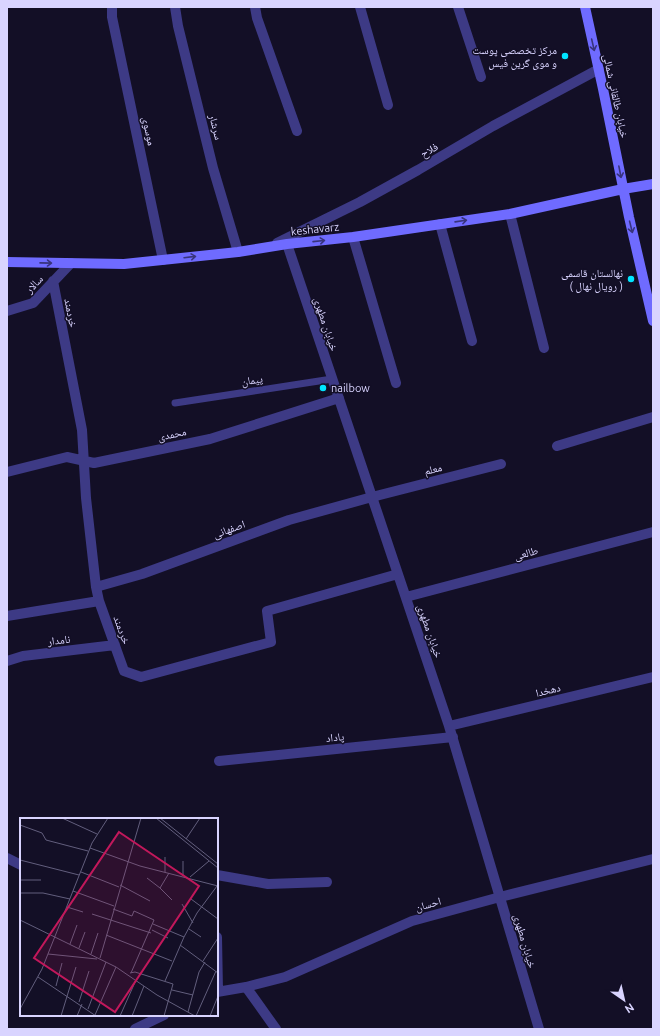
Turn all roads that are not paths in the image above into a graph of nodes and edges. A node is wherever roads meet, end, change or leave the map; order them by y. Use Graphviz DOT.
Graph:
graph roads {
  1 [pos="112,7"];
  2 [pos="176,7"];
  3 [pos="255,7"];
  4 [pos="360,7"];
  5 [pos="458,7"];
  6 [pos="585,7"];
  7 [pos="599,69"];
  8 [pos="481,77"];
  9 [pos="388,105"];
  10 [pos="297,131"];
  11 [pos="653,184"];
  12 [pos="623,189"];
  13 [pos="510,214"];
  14 [pos="440,224"];
  15 [pos="353,237"];
  16 [pos="287,244"];
  17 [pos="268,247"];
  18 [pos="238,252"];
  19 [pos="163,260"];
  20 [pos="7,262"];
  21 [pos="71,263"];
  22 [pos="53,281"];
  23 [pos="650,289"];
  24 [pos="7,311"];
  25 [pos="653,321"];
  26 [pos="472,341"];
  27 [pos="544,348"];
  28 [pos="332,379"];
  29 [pos="396,383"];
  30 [pos="339,398"];
  31 [pos="175,403"];
  32 [pos="653,417"];
  33 [pos="557,446"];
  34 [pos="84,461"];
  35 [pos="501,464"];
  36 [pos="7,472"];
  37 [pos="372,497"];
  38 [pos="653,532"];
  39 [pos="398,574"];
  40 [pos="96,586"];
  41 [pos="406,597"];
  42 [pos="99,601"];
  43 [pos="7,616"];
  44 [pos="115,645"];
  45 [pos="7,660"];
  46 [pos="653,677"];
  47 [pos="449,726"];
  48 [pos="452,737"];
  49 [pos="219,761"];
  50 [pos="7,858"];
  51 [pos="653,859"];
  52 [pos="20,864"];
  53 [pos="218,875"];
  54 [pos="326,882"];
  55 [pos="500,896"];
  56 [pos="246,987"];
  57 [pos="218,992"];
  58 [pos="162,1016"];
  59 [pos="135,1029"];
  60 [pos="276,1029"];
  61 [pos="539,1029"];
  1 -- 19 [label="street, موسوی"];
  2 -- 18 [label="street, سرشار"];
  3 -- 10 [label="street"];
  4 -- 9 [label="street"];
  5 -- 8 [label="street"];
  6 -- 7 [label="main road, خیابان طالقانی شمالی, one-way"];
  7 -- 12 [label="main road, خیابان طالقانی شمالی, one-way"];
  7 -- 17 [label="street, فلاح"];
  11 -- 12 [label="main road, keshavarz"];
  12 -- 13 [label="main road, keshavarz"];
  12 -- 23 [label="main road, خیابان طالقانی شمالی, one-way"];
  14 -- 13 [label="main road, keshavarz, one-way"];
  13 -- 27 [label="street"];
  14 -- 15 [label="main road, keshavarz"];
  14 -- 26 [label="street"];
  16 -- 15 [label="main road, keshavarz, one-way"];
  15 -- 29 [label="street"];
  16 -- 17 [label="main road, keshavarz"];
  16 -- 28 [label="street, خیابان مطهری"];
  17 -- 18 [label="main road, keshavarz"];
  19 -- 18 [label="main road, keshavarz, one-way"];
  19 -- 21 [label="main road, keshavarz"];
  20 -- 21 [label="main road, keshavarz, one-way"];
  21 -- 22 [label="street, سالار"];
  22 -- 24 [label="street, سالار"];
  22 -- 34 [label="street, خردمند"];
  23 -- 25 [label="main road"];
  28 -- 30 [label="street, خیابان مطهری"];
  28 -- 31 [label="lane, پیمان"];
  30 -- 34 [label="street, محمدی"];
  30 -- 37 [label="street, خیابان مطهری"];
  32 -- 33 [label="street"];
  34 -- 36 [label="street, محمدی"];
  34 -- 40 [label="street, خردمند"];
  35 -- 37 [label="street, معلم"];
  37 -- 39 [label="street, خیابان مطهری"];
  37 -- 40 [label="street, اصفهانی"];
  38 -- 41 [label="street, طالعی"];
  39 -- 41 [label="street, خیابان مطهری"];
  39 -- 44 [label="street, خردمند"];
  40 -- 42 [label="street, خردمند"];
  41 -- 47 [label="street, خیابان مطهری"];
  42 -- 43 [label="street"];
  42 -- 44 [label="street, خردمند"];
  44 -- 45 [label="street, نامدار"];
  46 -- 47 [label="street, دهخدا"];
  47 -- 48 [label="street, خیابان مطهری"];
  48 -- 49 [label="street, پاداد"];
  48 -- 55 [label="street, خیابان مطهری"];
  50 -- 52 [label="street"];
  51 -- 55 [label="street, احسان"];
  53 -- 54 [label="street"];
  55 -- 56 [label="street, احسان"];
  55 -- 61 [label="street, خیابان مطهری"];
  56 -- 57 [label="street, احسان"];
  56 -- 60 [label="street"];
  58 -- 59 [label="street"];
}
